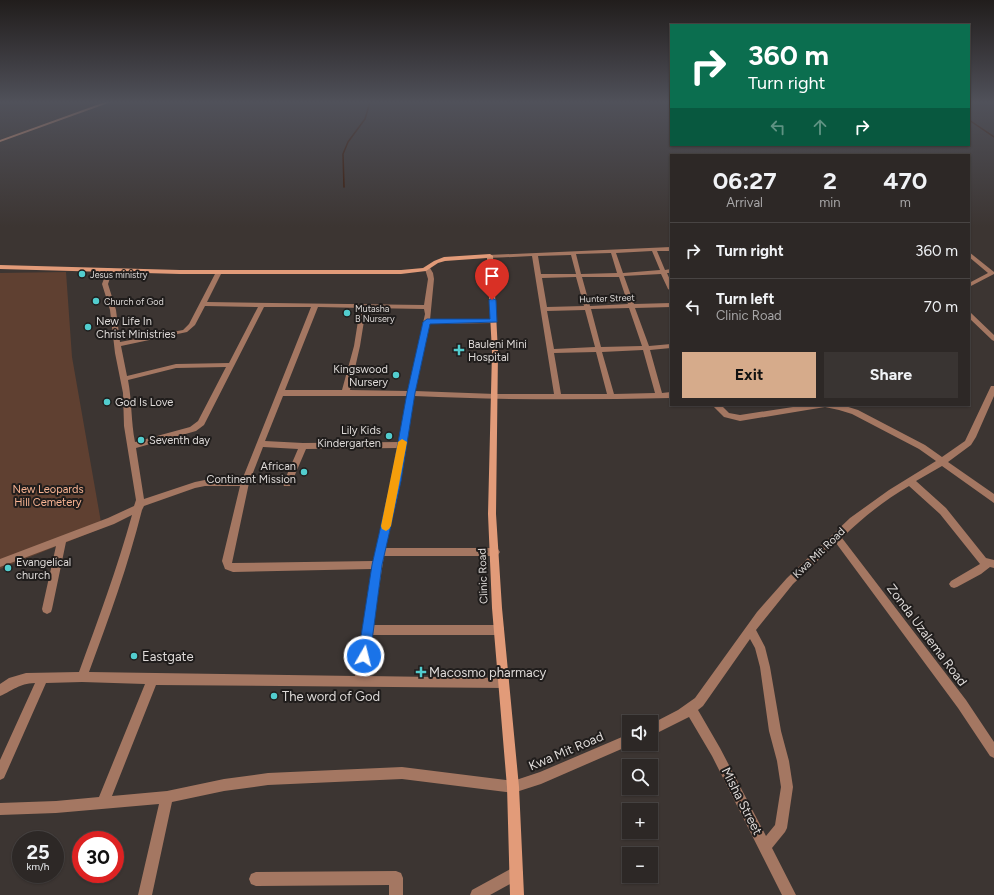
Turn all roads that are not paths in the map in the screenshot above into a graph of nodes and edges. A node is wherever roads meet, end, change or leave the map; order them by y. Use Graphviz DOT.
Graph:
graph roads {
  1 [pos="654,250"];
  2 [pos="670,250"];
  3 [pos="613,252"];
  4 [pos="573,253"];
  5 [pos="535,255"];
  6 [pos="970,255"];
  7 [pos="490,256"];
  8 [pos="0,267"];
  9 [pos="110,269"];
  10 [pos="428,269"];
  11 [pos="670,271"];
  12 [pos="219,272"];
  13 [pos="663,272"];
  14 [pos="620,275"];
  15 [pos="539,276"];
  16 [pos="579,276"];
  17 [pos="970,284"];
  18 [pos="670,287"];
  19 [pos="202,304"];
  20 [pos="262,305"];
  21 [pos="670,305"];
  22 [pos="315,306"];
  23 [pos="367,306"];
  24 [pos="427,307"];
  25 [pos="631,307"];
  26 [pos="587,308"];
  27 [pos="544,309"];
  28 [pos="970,315"];
  29 [pos="494,321"];
  30 [pos="427,322"];
  31 [pos="994,339"];
  32 [pos="117,345"];
  33 [pos="670,346"];
  34 [pos="646,348"];
  35 [pos="599,349"];
  36 [pos="551,351"];
  37 [pos="231,365"];
  38 [pos="124,378"];
  39 [pos="994,388"];
  40 [pos="282,393"];
  41 [pos="411,393"];
  42 [pos="345,394"];
  43 [pos="670,394"];
  44 [pos="659,395"];
  45 [pos="495,396"];
  46 [pos="558,396"];
  47 [pos="611,397"];
  48 [pos="717,406"];
  49 [pos="817,406"];
  50 [pos="834,406"];
  51 [pos="261,444"];
  52 [pos="402,445"];
  53 [pos="132,446"];
  54 [pos="303,446"];
  55 [pos="943,461"];
  56 [pos="910,481"];
  57 [pos="245,483"];
  58 [pos="287,484"];
  59 [pos="994,499"];
  60 [pos="140,505"];
  61 [pos="836,537"];
  62 [pos="62,540"];
  63 [pos="380,552"];
  64 [pos="495,552"];
  65 [pos="0,563"];
  66 [pos="991,563"];
  67 [pos="377,565"];
  68 [pos="954,584"];
  69 [pos="47,609"];
  70 [pos="367,630"];
  71 [pos="499,630"];
  72 [pos="750,630"];
  73 [pos="82,677"];
  74 [pos="43,678"];
  75 [pos="153,679"];
  76 [pos="360,681"];
  77 [pos="504,683"];
  78 [pos="0,690"];
  79 [pos="691,709"];
  80 [pos="658,726"];
  81 [pos="622,743"];
  82 [pos="994,752"];
  83 [pos="0,774"];
  84 [pos="513,787"];
  85 [pos="167,797"];
  86 [pos="103,803"];
  87 [pos="0,809"];
  88 [pos="765,847"];
  89 [pos="516,873"];
  90 [pos="256,880"];
  91 [pos="145,895"];
  92 [pos="396,895"];
  93 [pos="477,895"];
  94 [pos="517,895"];
  95 [pos="789,895"];
  1 -- 2 [label="street"];
  1 -- 3 [label="street"];
  1 -- 13 [label="street"];
  3 -- 4 [label="street"];
  3 -- 14 [label="street"];
  4 -- 5 [label="street"];
  4 -- 16 [label="street"];
  5 -- 7 [label="street"];
  5 -- 15 [label="street"];
  6 -- 17 [label="street"];
  7 -- 10 [label="street"];
  7 -- 29 [label="street, Clinic Road"];
  8 -- 9 [label="street"];
  9 -- 12 [label="street"];
  9 -- 32 [label="street"];
  10 -- 12 [label="street"];
  10 -- 24 [label="street"];
  11 -- 13 [label="street"];
  12 -- 19 [label="street"];
  13 -- 14 [label="street"];
  13 -- 18 [label="street"];
  14 -- 16 [label="street"];
  14 -- 25 [label="street"];
  15 -- 16 [label="street"];
  15 -- 27 [label="street"];
  16 -- 26 [label="street"];
  19 -- 20 [label="street"];
  19 -- 32 [label="street"];
  20 -- 22 [label="street"];
  20 -- 37 [label="street"];
  21 -- 25 [label="street, Hunter Street"];
  22 -- 23 [label="street"];
  22 -- 40 [label="street"];
  23 -- 24 [label="street"];
  23 -- 42 [label="street"];
  24 -- 30 [label="street"];
  25 -- 26 [label="street, Hunter Street"];
  25 -- 34 [label="street"];
  26 -- 27 [label="street, Hunter Street"];
  26 -- 35 [label="street"];
  27 -- 36 [label="street"];
  28 -- 31 [label="street"];
  29 -- 30 [label="street"];
  29 -- 45 [label="street, Clinic Road"];
  30 -- 41 [label="street"];
  32 -- 38 [label="street"];
  33 -- 34 [label="street"];
  34 -- 35 [label="street"];
  34 -- 44 [label="street"];
  35 -- 36 [label="street"];
  35 -- 47 [label="street"];
  36 -- 46 [label="street"];
  37 -- 38 [label="street"];
  37 -- 53 [label="street"];
  38 -- 53 [label="street"];
  39 -- 55 [label="street, Kwa Mit Road"];
  40 -- 42 [label="street"];
  40 -- 51 [label="street"];
  41 -- 42 [label="street"];
  41 -- 45 [label="street"];
  41 -- 52 [label="street"];
  43 -- 44 [label="street"];
  44 -- 47 [label="street"];
  45 -- 46 [label="street"];
  45 -- 64 [label="street, Clinic Road"];
  46 -- 47 [label="street"];
  48 -- 49 [label="street"];
  50 -- 55 [label="street"];
  51 -- 54 [label="street"];
  51 -- 57 [label="street"];
  52 -- 54 [label="street"];
  52 -- 63 [label="street"];
  53 -- 60 [label="street"];
  54 -- 58 [label="street"];
  55 -- 56 [label="street, Kwa Mit Road"];
  55 -- 59 [label="street"];
  56 -- 61 [label="street, Kwa Mit Road"];
  56 -- 66 [label="street"];
  57 -- 60 [label="street"];
  57 -- 67 [label="street"];
  60 -- 62 [label="street"];
  60 -- 73 [label="street"];
  61 -- 72 [label="street, Kwa Mit Road"];
  61 -- 82 [label="street, Zonda Uzalema Road"];
  62 -- 65 [label="street"];
  62 -- 69 [label="street"];
  63 -- 64 [label="street"];
  63 -- 67 [label="street"];
  64 -- 71 [label="street, Clinic Road"];
  66 -- 68 [label="street"];
  67 -- 70 [label="street"];
  70 -- 71 [label="street"];
  70 -- 76 [label="street"];
  71 -- 77 [label="street, Clinic Road"];
  72 -- 79 [label="street, Kwa Mit Road"];
  72 -- 88 [label="street"];
  73 -- 74 [label="street"];
  73 -- 75 [label="street"];
  74 -- 78 [label="street"];
  74 -- 83 [label="street"];
  75 -- 76 [label="street"];
  75 -- 86 [label="street"];
  76 -- 77 [label="street"];
  77 -- 84 [label="street, Clinic Road"];
  79 -- 80 [label="street, Kwa Mit Road"];
  79 -- 88 [label="street, Misha Street"];
  81 -- 84 [label="street, Kwa Mit Road"];
  84 -- 85 [label="street"];
  84 -- 89 [label="street, Clinic Road"];
  85 -- 86 [label="street"];
  85 -- 91 [label="street"];
  86 -- 87 [label="street"];
  88 -- 95 [label="street, Misha Street"];
  89 -- 93 [label="street"];
  89 -- 94 [label="street, Clinic Road"];
  90 -- 92 [label="street"];
}
